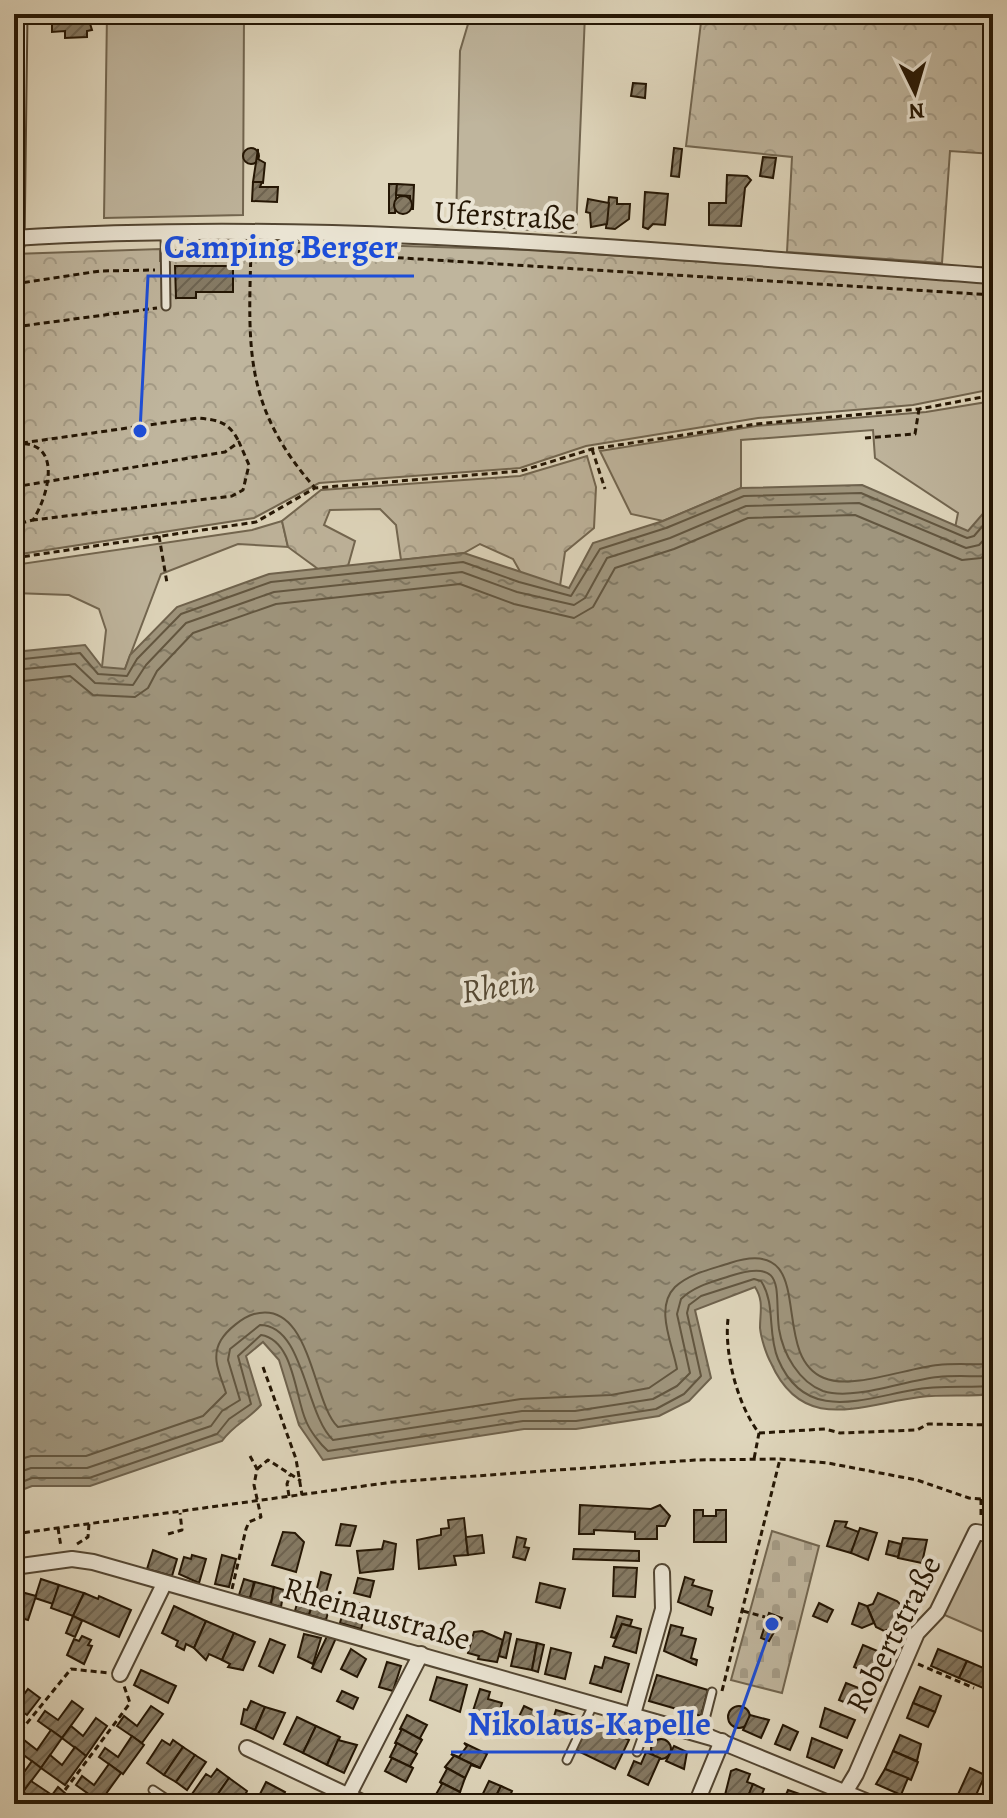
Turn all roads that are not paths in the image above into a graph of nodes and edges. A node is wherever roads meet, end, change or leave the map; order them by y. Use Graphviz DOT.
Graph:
graph roads {
  1 [pos="23,14"];
  2 [pos="165,232"];
  3 [pos="18,241"];
  4 [pos="993,276"];
  5 [pos="166,306"];
  6 [pos="993,1535"];
  7 [pos="14,1567"];
  8 [pos="662,1572"];
  9 [pos="164,1584"];
  10 [pos="421,1654"];
  11 [pos="120,1674"];
  12 [pos="712,1692"];
  13 [pos="594,1703"];
  14 [pos="633,1714"];
  15 [pos="649,1719"];
  16 [pos="701,1735"];
  17 [pos="722,1741"];
  18 [pos="247,1748"];
  19 [pos="637,1752"];
  20 [pos="567,1760"];
  21 [pos="153,1790"];
  22 [pos="840,1798"];
  23 [pos="346,1800"];
  24 [pos="174,1804"];
  25 [pos="366,1804"];
  26 [pos="696,1804"];
  27 [pos="873,1804"];
  1 -- 3 [label="lane"];
  2 -- 3 [label="street, Uferstraße"];
  2 -- 4 [label="street, Uferstraße"];
  2 -- 5 [label="lane"];
  6 -- 22 [label="street, Robertstraße"];
  7 -- 9 [label="street, Rheinaustraße"];
  8 -- 14 [label="street"];
  9 -- 10 [label="street, Rheinaustraße"];
  9 -- 11 [label="street"];
  10 -- 13 [label="street, Rheinaustraße"];
  10 -- 23 [label="street"];
  12 -- 16 [label="lane"];
  13 -- 14 [label="street, Rheinaustraße"];
  13 -- 20 [label="lane"];
  14 -- 15 [label="street, Rheinaustraße"];
  15 -- 16 [label="street, Rheinaustraße"];
  15 -- 19 [label="lane"];
  16 -- 17 [label="street, Rheinaustraße"];
  17 -- 22 [label="street, Rheinaustraße"];
  17 -- 26 [label="street"];
  18 -- 23 [label="street"];
  21 -- 24 [label="lane"];
  22 -- 27 [label="street, Rheinaustraße"];
  23 -- 25 [label="street"];
}
